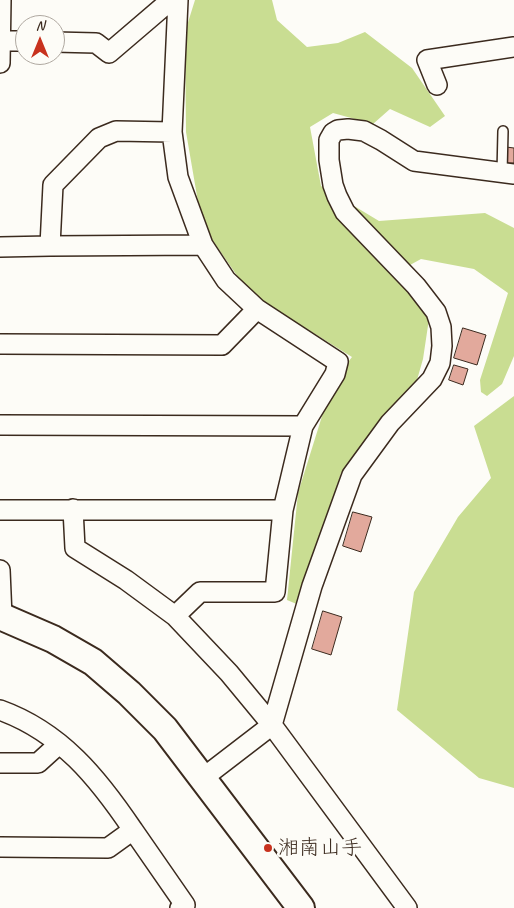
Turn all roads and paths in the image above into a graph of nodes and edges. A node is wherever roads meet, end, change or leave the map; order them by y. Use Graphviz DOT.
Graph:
graph roads {
  1 [pos="2,0"];
  2 [pos="171,0"];
  3 [pos="178,0"];
  4 [pos="0,41"];
  5 [pos="15,41"];
  6 [pos="65,42"];
  7 [pos="514,46"];
  8 [pos="0,63"];
  9 [pos="437,85"];
  10 [pos="503,131"];
  11 [pos="172,132"];
  12 [pos="508,173"];
  13 [pos="203,245"];
  14 [pos="50,246"];
  15 [pos="0,247"];
  16 [pos="257,309"];
  17 [pos="0,344"];
  18 [pos="0,425"];
  19 [pos="303,426"];
  20 [pos="73,509"];
  21 [pos="0,510"];
  22 [pos="284,510"];
  23 [pos="0,570"];
  24 [pos="176,616"];
  25 [pos="1,617"];
  26 [pos="0,710"];
  27 [pos="272,725"];
  28 [pos="59,744"];
  29 [pos="0,763"];
  30 [pos="203,778"];
  31 [pos="133,830"];
  32 [pos="0,847"];
  33 [pos="184,907"];
  34 [pos="301,908"];
  35 [pos="407,908"];
  1 -- 4 [label="street"];
  2 -- 6 [label="street"];
  3 -- 11 [label="street"];
  4 -- 5 [label="street"];
  4 -- 8 [label="street"];
  7 -- 9 [label="street"];
  10 -- 12 [label="lane"];
  11 -- 13 [label="street"];
  11 -- 14 [label="street"];
  12 -- 27 [label="street"];
  13 -- 14 [label="street"];
  13 -- 16 [label="street"];
  14 -- 15 [label="street"];
  16 -- 17 [label="street"];
  16 -- 19 [label="street"];
  18 -- 19 [label="street"];
  19 -- 22 [label="street"];
  20 -- 21 [label="street"];
  20 -- 22 [label="street"];
  20 -- 24 [label="street"];
  22 -- 24 [label="street"];
  23 -- 25 [label="street"];
  24 -- 27 [label="street"];
  25 -- 30 [label="street"];
  26 -- 28 [label="street"];
  27 -- 30 [label="street"];
  27 -- 35 [label="street"];
  28 -- 29 [label="street"];
  28 -- 31 [label="street"];
  30 -- 34 [label="street"];
  31 -- 32 [label="street"];
  31 -- 33 [label="street"];
}
